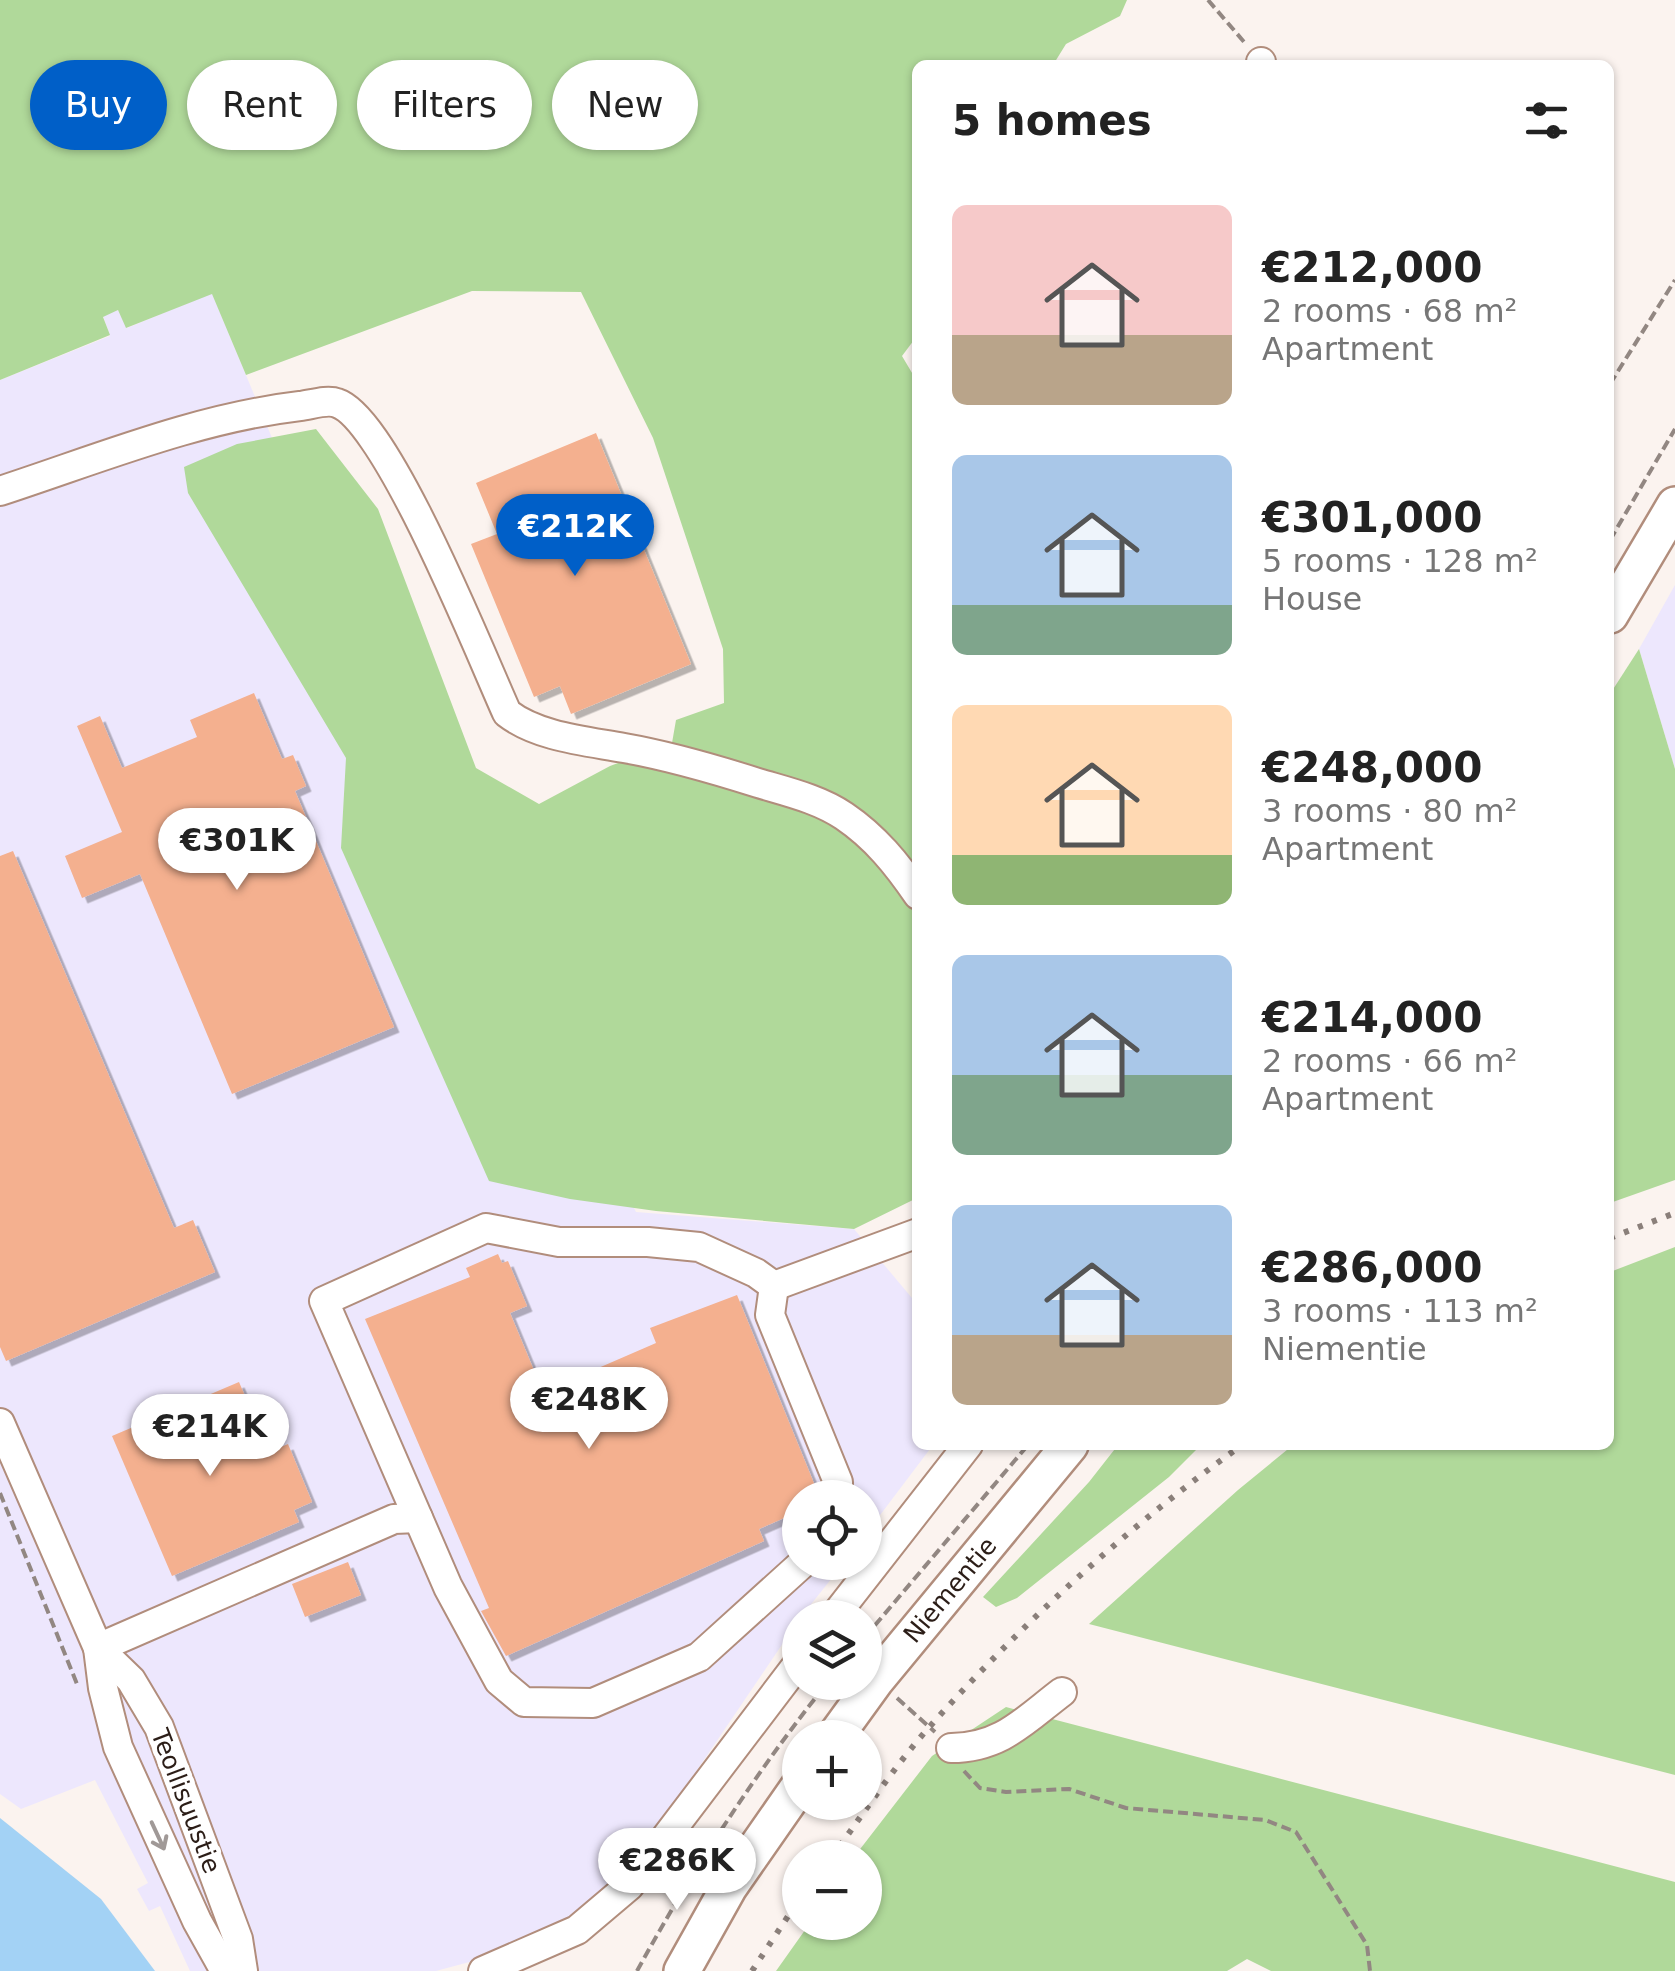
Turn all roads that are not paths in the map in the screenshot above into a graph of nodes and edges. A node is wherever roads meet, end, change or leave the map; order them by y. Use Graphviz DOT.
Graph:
graph roads {
  1 [pos="0,490"];
  2 [pos="1675,505"];
  3 [pos="1614,608"];
  4 [pos="912,885"];
  5 [pos="912,1235"];
  6 [pos="774,1286"];
  7 [pos="0,1422"];
  8 [pos="964,1450"];
  9 [pos="1066,1450"];
  10 [pos="837,1480"];
  11 [pos="418,1518"];
  12 [pos="784,1580"];
  13 [pos="847,1600"];
  14 [pos="98,1648"];
  15 [pos="782,1685"];
  16 [pos="1062,1692"];
  17 [pos="847,1720"];
  18 [pos="952,1748"];
  19 [pos="782,1811"];
  20 [pos="225,1971"];
  21 [pos="243,1971"];
  22 [pos="483,1971"];
  23 [pos="682,1971"];
  1 -- 4 [label="lane"];
  2 -- 3 [label="main road"];
  5 -- 6 [label="lane"];
  6 -- 10 [label="lane"];
  6 -- 11 [label="lane"];
  7 -- 14 [label="lane, Teollisuustie"];
  8 -- 13 [label="lane"];
  9 -- 17 [label="main road, Niementie"];
  11 -- 12 [label="lane"];
  11 -- 14 [label="lane"];
  14 -- 20 [label="lane, Teollisuustie, one-way"];
  14 -- 21 [label="lane, Teollisuustie"];
  15 -- 22 [label="lane"];
  16 -- 18 [label="lane"];
  19 -- 23 [label="main road"];
}
